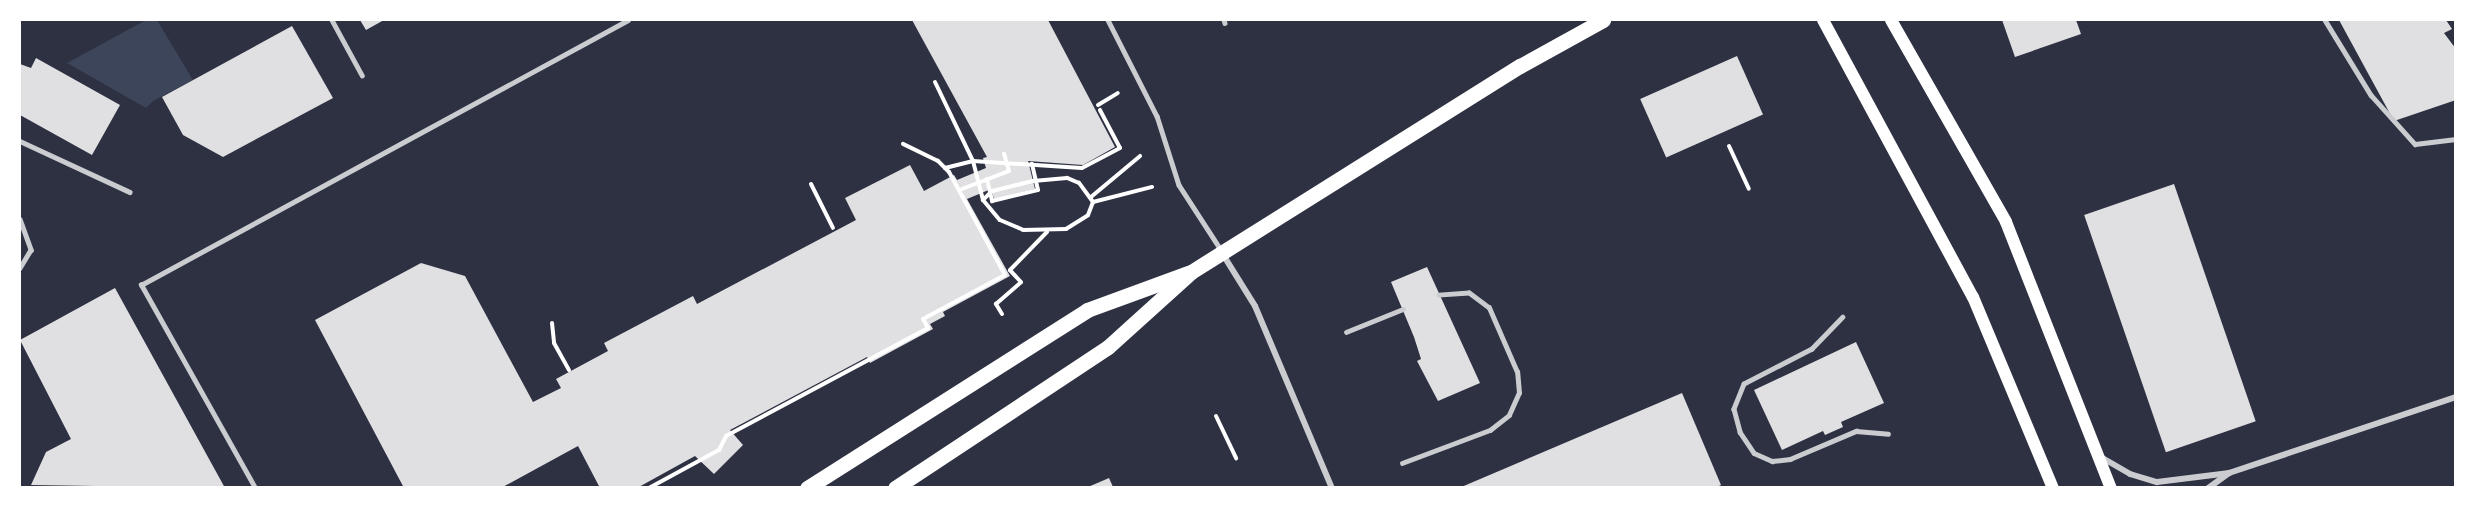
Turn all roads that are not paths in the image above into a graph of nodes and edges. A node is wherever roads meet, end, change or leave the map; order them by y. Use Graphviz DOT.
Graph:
graph roads {
  1 [pos="332,20"];
  2 [pos="628,20"];
  3 [pos="1108,20"];
  4 [pos="1603,20"];
  5 [pos="1823,20"];
  6 [pos="1892,20"];
  7 [pos="2325,20"];
  8 [pos="362,75"];
  9 [pos="2456,139"];
  10 [pos="20,141"];
  11 [pos="130,192"];
  12 [pos="20,219"];
  13 [pos="1222,253"];
  14 [pos="20,268"];
  15 [pos="1191,272"];
  16 [pos="1439,295"];
  17 [pos="1403,309"];
  18 [pos="1843,317"];
  19 [pos="1346,333"];
  20 [pos="2456,397"];
  21 [pos="1888,434"];
  22 [pos="2099,456"];
  23 [pos="1402,463"];
  24 [pos="2229,473"];
  25 [pos="255,488"];
  26 [pos="807,488"];
  27 [pos="895,488"];
  28 [pos="1332,488"];
  29 [pos="2053,488"];
  30 [pos="2110,488"];
  31 [pos="2208,488"];
  1 -- 8 [label="lane"];
  2 -- 25 [label="lane"];
  3 -- 13 [label="lane"];
  4 -- 13 [label="main road"];
  5 -- 29 [label="main road"];
  6 -- 22 [label="main road"];
  7 -- 9 [label="lane"];
  10 -- 11 [label="lane"];
  12 -- 14 [label="lane"];
  13 -- 15 [label="main road"];
  13 -- 28 [label="street"];
  15 -- 26 [label="main road"];
  15 -- 27 [label="main road"];
  16 -- 23 [label="lane"];
  17 -- 19 [label="lane"];
  18 -- 21 [label="lane"];
  20 -- 24 [label="street"];
  22 -- 24 [label="street"];
  22 -- 30 [label="main road"];
  24 -- 31 [label="street"];
}
